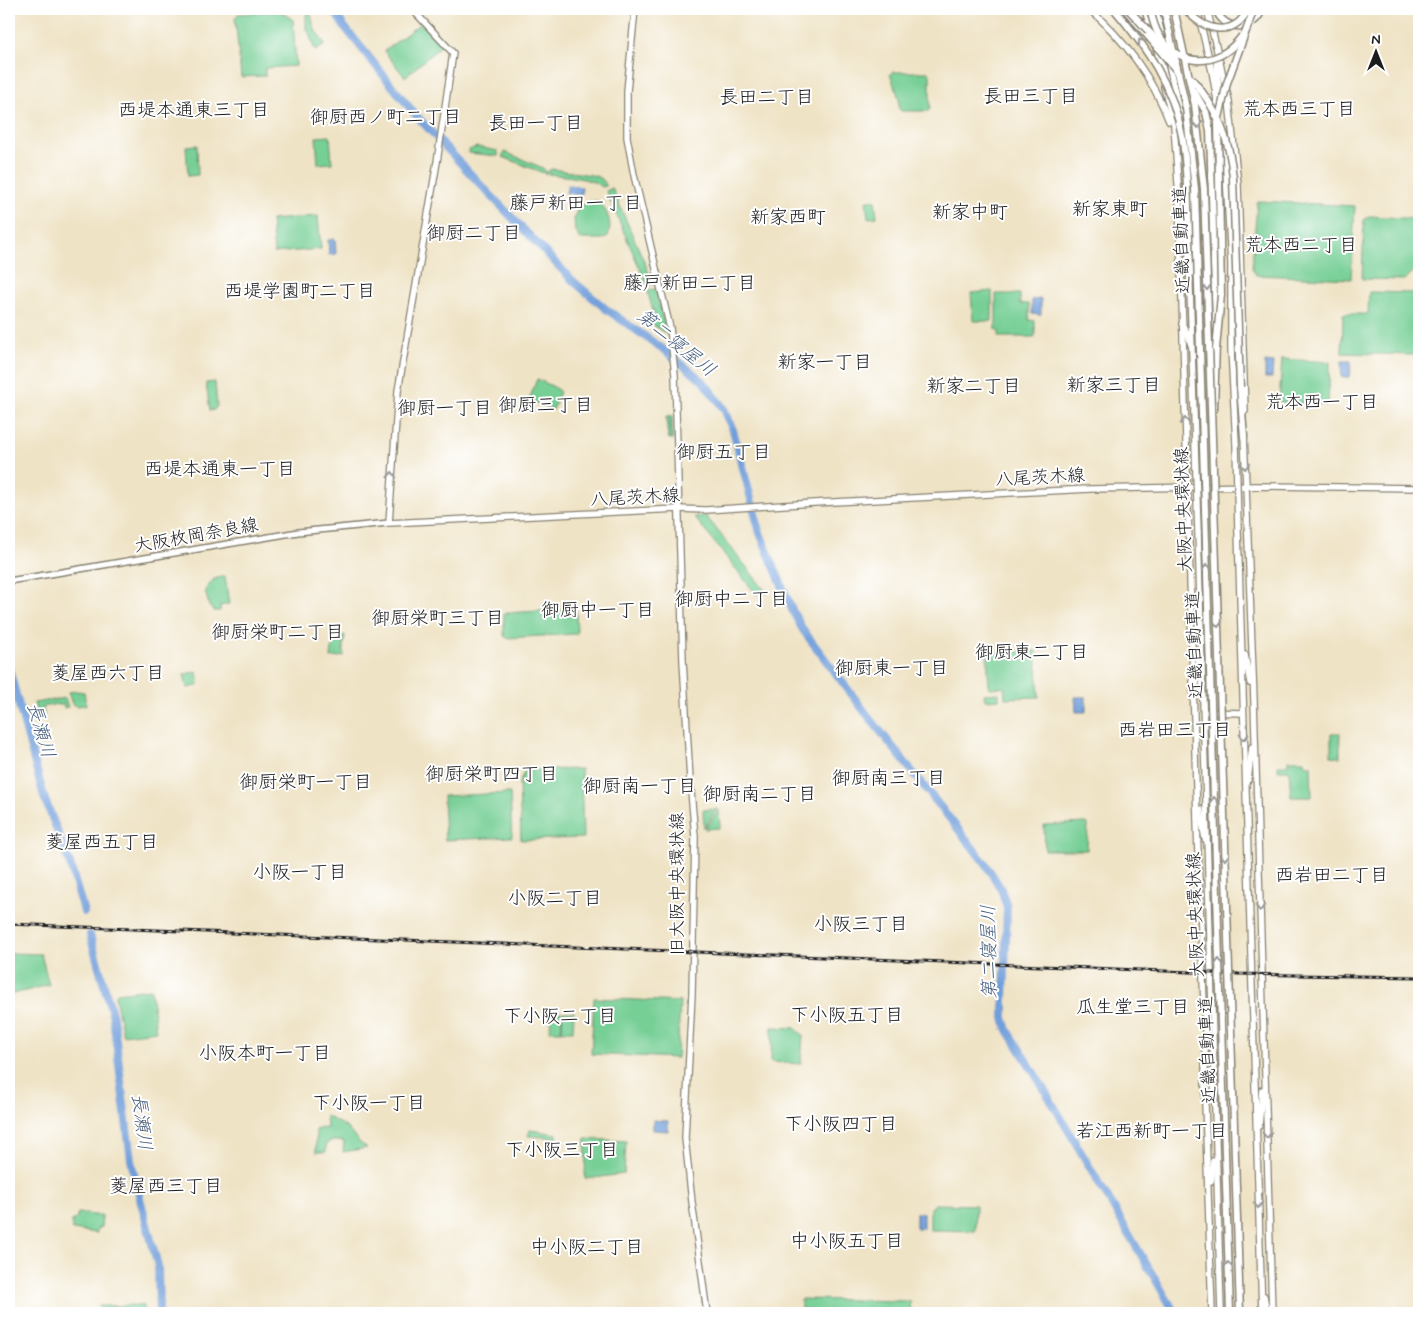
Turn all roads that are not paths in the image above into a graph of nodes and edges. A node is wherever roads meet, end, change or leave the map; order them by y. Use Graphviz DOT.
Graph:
graph roads {
  1 [pos="412,9"];
  2 [pos="636,9"];
  3 [pos="1089,9"];
  4 [pos="1114,9"];
  5 [pos="1126,9"];
  6 [pos="1145,9"];
  7 [pos="1150,9"];
  8 [pos="1155,9"];
  9 [pos="1164,9"];
  10 [pos="1174,9"];
  11 [pos="1186,9"];
  12 [pos="1196,9"];
  13 [pos="1207,9"];
  14 [pos="1216,9"];
  15 [pos="1248,9"];
  16 [pos="1254,9"];
  17 [pos="1262,9"];
  18 [pos="1249,22"];
  19 [pos="1214,39"];
  20 [pos="1167,87"];
  21 [pos="1218,100"];
  22 [pos="1175,140"];
  23 [pos="1226,174"];
  24 [pos="1186,197"];
  25 [pos="1239,227"];
  26 [pos="1180,252"];
  27 [pos="1241,306"];
  28 [pos="1198,310"];
  29 [pos="1182,323"];
  30 [pos="1216,349"];
  31 [pos="1193,352"];
  32 [pos="1234,394"];
  33 [pos="1244,437"];
  34 [pos="1213,483"];
  35 [pos="1246,486"];
  36 [pos="1187,487"];
  37 [pos="1419,488"];
  38 [pos="678,509"];
  39 [pos="389,523"];
  40 [pos="9,581"];
  41 [pos="1242,624"];
  42 [pos="1201,642"];
  43 [pos="1254,701"];
  44 [pos="1194,707"];
  45 [pos="1203,712"];
  46 [pos="1244,713"];
  47 [pos="1254,727"];
  48 [pos="1196,783"];
  49 [pos="1246,798"];
  50 [pos="1208,848"];
  51 [pos="1265,1066"];
  52 [pos="1215,1138"];
  53 [pos="1257,1161"];
  54 [pos="1209,1206"];
  55 [pos="1261,1282"];
  56 [pos="707,1313"];
  57 [pos="1212,1313"];
  58 [pos="1221,1313"];
  59 [pos="1230,1313"];
  60 [pos="1240,1313"];
  61 [pos="1262,1313"];
  62 [pos="1267,1313"];
  63 [pos="1272,1313"];
  39 -- 1 [label="main road, one-way"];
  2 -- 38 [label="main road, 旧大阪中央環状線"];
  3 -- 22 [label="main road"];
  20 -- 4 [label="highway, one-way, bridge"];
  5 -- 30 [label="highway, bridge"];
  5 -- 33 [label="highway, bridge"];
  6 -- 20 [label="highway, bridge"];
  6 -- 22 [label="main road"];
  7 -- 18 [label="highway, bridge"];
  8 -- 24 [label="main road, 大阪中央環状線"];
  9 -- 28 [label="highway, 近畿自動車道, bridge"];
  10 -- 34 [label="highway, 近畿自動車道, one-way, bridge"];
  11 -- 15 [label="highway, bridge"];
  12 -- 21 [label="main road"];
  13 -- 19 [label="main road"];
  14 -- 17 [label="highway, bridge"];
  16 -- 18 [label="highway, bridge"];
  18 -- 30 [label="highway, bridge"];
  19 -- 21 [label="main road"];
  19 -- 25 [label="main road"];
  20 -- 28 [label="highway, bridge"];
  21 -- 23 [label="main road"];
  22 -- 26 [label="main road"];
  23 -- 25 [label="main road"];
  23 -- 32 [label="main road"];
  24 -- 26 [label="main road"];
  24 -- 31 [label="main road, 大阪中央環状線"];
  25 -- 27 [label="main road"];
  26 -- 29 [label="main road"];
  27 -- 32 [label="main road"];
  27 -- 33 [label="main road"];
  59 -- 28 [label="highway, 近畿自動車道, one-way, bridge"];
  29 -- 31 [label="main road"];
  36 -- 29 [label="main road, one-way"];
  30 -- 34 [label="highway, bridge"];
  31 -- 42 [label="main road, 大阪中央環状線, bridge"];
  32 -- 41 [label="main road, bridge"];
  33 -- 35 [label="main road, one-way"];
  34 -- 60 [label="highway, 近畿自動車道, one-way, bridge"];
  35 -- 36 [label="main road, 八尾茨木線"];
  35 -- 37 [label="main road, 八尾茨木線"];
  35 -- 43 [label="main road"];
  36 -- 38 [label="main road, 八尾茨木線"];
  36 -- 44 [label="main road"];
  38 -- 39 [label="main road, 八尾茨木線"];
  38 -- 56 [label="main road, 旧大阪中央環状線"];
  39 -- 40 [label="main road, 大阪枚岡奈良線"];
  41 -- 43 [label="main road"];
  41 -- 46 [label="main road"];
  42 -- 44 [label="main road"];
  42 -- 45 [label="main road, 大阪中央環状線"];
  43 -- 47 [label="main road"];
  44 -- 48 [label="main road"];
  45 -- 46 [label="main road"];
  45 -- 50 [label="main road, 大阪中央環状線"];
  46 -- 49 [label="main road, one-way"];
  47 -- 49 [label="main road"];
  47 -- 51 [label="main road, one-way"];
  48 -- 50 [label="main road"];
  48 -- 54 [label="main road"];
  49 -- 53 [label="main road"];
  50 -- 52 [label="main road, 大阪中央環状線"];
  51 -- 53 [label="main road"];
  51 -- 63 [label="main road, one-way"];
  52 -- 54 [label="main road"];
  52 -- 58 [label="main road, 大阪中央環状線"];
  53 -- 55 [label="main road, one-way"];
  54 -- 57 [label="main road"];
  55 -- 61 [label="main road"];
  55 -- 62 [label="main road"];
}
